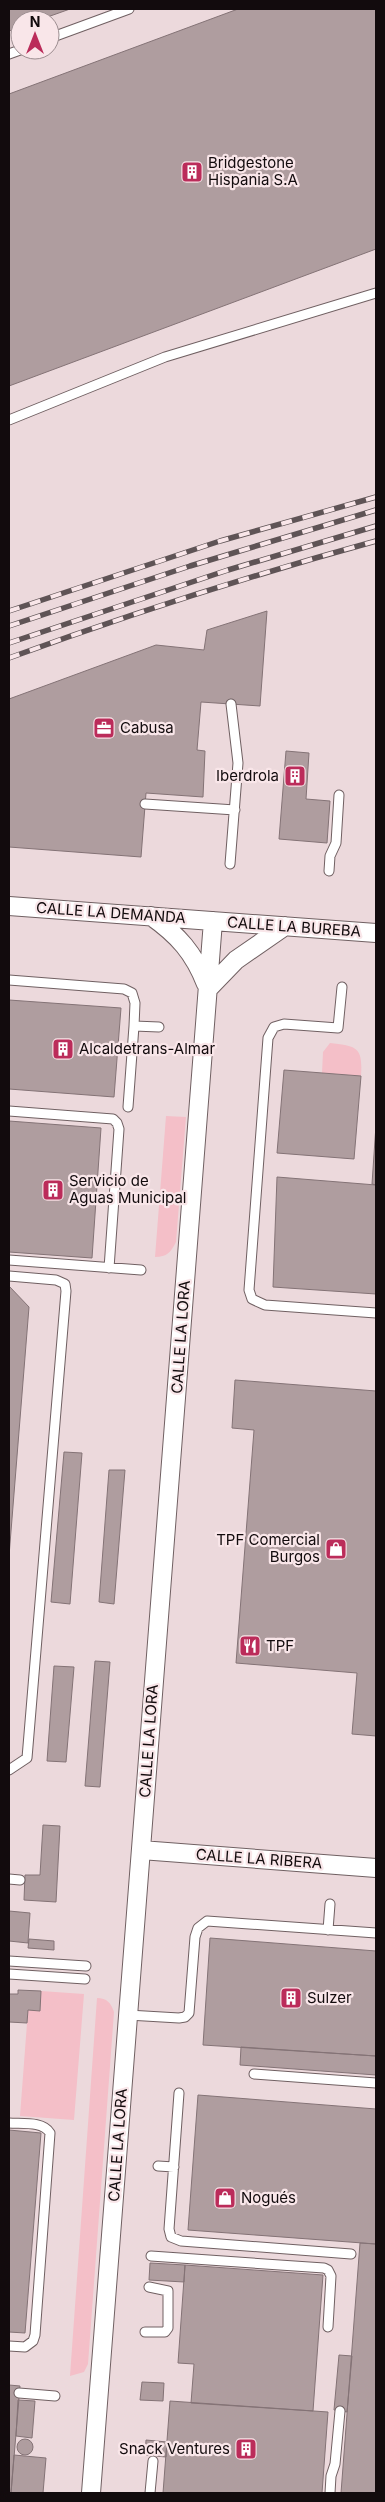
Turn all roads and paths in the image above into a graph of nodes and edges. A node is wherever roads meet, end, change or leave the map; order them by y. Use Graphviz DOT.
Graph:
graph roads {
  1 [pos="129,9"];
  2 [pos="60,34"];
  3 [pos="376,293"];
  4 [pos="9,420"];
  5 [pos="231,704"];
  6 [pos="340,795"];
  7 [pos="145,804"];
  8 [pos="235,810"];
  9 [pos="230,864"];
  10 [pos="329,872"];
  11 [pos="9,906"];
  12 [pos="151,916"];
  13 [pos="213,921"];
  14 [pos="285,926"];
  15 [pos="376,933"];
  16 [pos="9,980"];
  17 [pos="342,987"];
  18 [pos="208,989"];
  19 [pos="134,1026"];
  20 [pos="160,1027"];
  21 [pos="128,1107"];
  22 [pos="9,1111"];
  23 [pos="9,1260"];
  24 [pos="109,1268"];
  25 [pos="140,1270"];
  26 [pos="9,1276"];
  27 [pos="376,1313"];
  28 [pos="9,1770"];
  29 [pos="141,1850"];
  30 [pos="376,1868"];
  31 [pos="9,1879"];
  32 [pos="20,1880"];
  33 [pos="330,1904"];
  34 [pos="328,1930"];
  35 [pos="376,1933"];
  36 [pos="9,1961"];
  37 [pos="86,1966"];
  38 [pos="9,1974"];
  39 [pos="85,1979"];
  40 [pos="128,2015"];
  41 [pos="254,2074"];
  42 [pos="376,2083"];
  43 [pos="179,2093"];
  44 [pos="9,2123"];
  45 [pos="158,2166"];
  46 [pos="174,2167"];
  47 [pos="351,2254"];
  48 [pos="151,2256"];
  49 [pos="149,2287"];
  50 [pos="328,2327"];
  51 [pos="145,2332"];
  52 [pos="9,2346"];
  53 [pos="19,2393"];
  54 [pos="55,2396"];
  55 [pos="340,2411"];
  56 [pos="153,2461"];
  57 [pos="91,2493"];
  58 [pos="150,2493"];
  59 [pos="330,2493"];
  1 -- 2 [label="lane"];
  3 -- 4 [label="lane"];
  5 -- 8 [label="lane"];
  6 -- 10 [label="lane"];
  7 -- 8 [label="lane"];
  8 -- 9 [label="lane"];
  11 -- 12 [label="street, CALLE LA DEMANDA"];
  12 -- 13 [label="street, CALLE LA DEMANDA"];
  12 -- 18 [label="street, CALLE LA LORA"];
  13 -- 14 [label="street, CALLE LA BUREBA"];
  13 -- 18 [label="street, CALLE LA LORA"];
  14 -- 15 [label="street, CALLE LA BUREBA"];
  14 -- 18 [label="street"];
  16 -- 19 [label="lane"];
  17 -- 27 [label="lane"];
  18 -- 29 [label="street, CALLE LA LORA"];
  19 -- 20 [label="lane"];
  19 -- 21 [label="lane"];
  22 -- 24 [label="lane"];
  23 -- 24 [label="lane"];
  24 -- 25 [label="lane"];
  26 -- 28 [label="lane"];
  29 -- 30 [label="street, CALLE LA RIBERA"];
  29 -- 40 [label="street, CALLE LA LORA"];
  31 -- 32 [label="lane"];
  33 -- 34 [label="lane"];
  34 -- 35 [label="lane"];
  34 -- 40 [label="lane"];
  36 -- 37 [label="lane"];
  38 -- 39 [label="lane"];
  40 -- 57 [label="street, CALLE LA LORA"];
  41 -- 42 [label="lane"];
  43 -- 46 [label="lane"];
  44 -- 52 [label="lane"];
  45 -- 46 [label="lane"];
  46 -- 47 [label="lane"];
  48 -- 50 [label="lane"];
  49 -- 51 [label="lane"];
  53 -- 54 [label="lane"];
  55 -- 59 [label="lane"];
  56 -- 58 [label="lane"];
}
